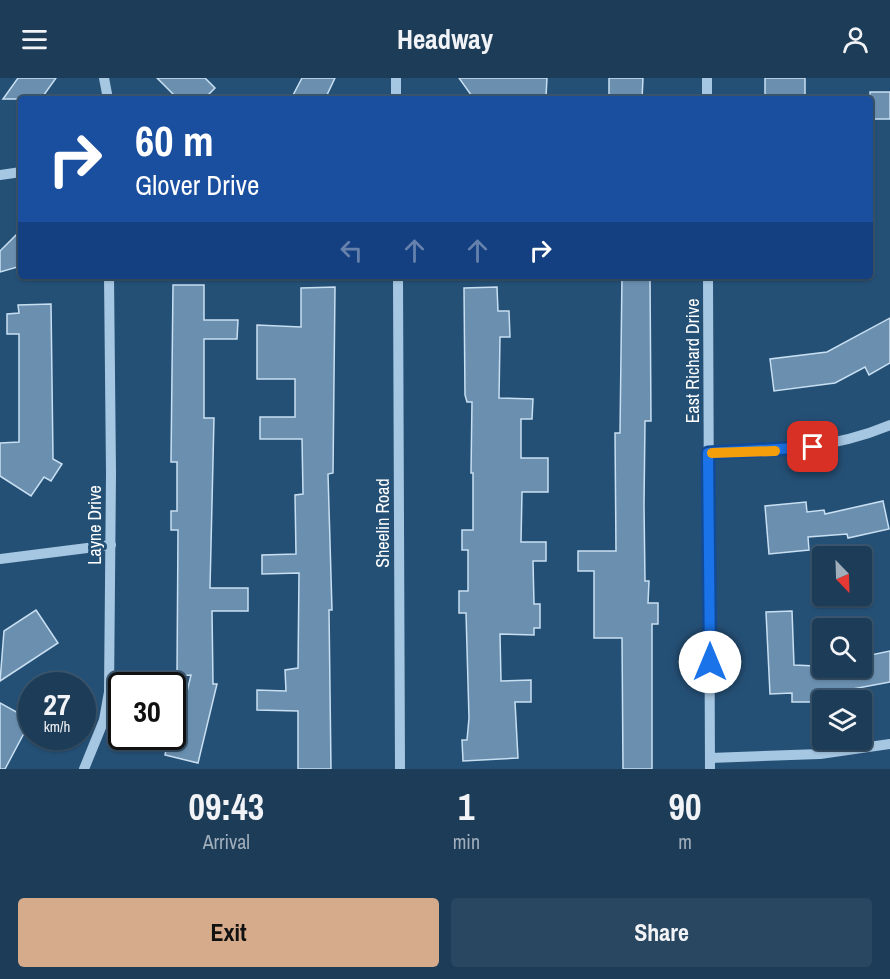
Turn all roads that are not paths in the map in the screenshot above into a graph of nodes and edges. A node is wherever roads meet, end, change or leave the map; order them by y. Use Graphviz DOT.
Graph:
graph roads {
  1 [pos="105,78"];
  2 [pos="396,78"];
  3 [pos="707,78"];
  4 [pos="108,96"];
  5 [pos="396,96"];
  6 [pos="707,96"];
  7 [pos="18,172"];
  8 [pos="0,175"];
  9 [pos="109,279"];
  10 [pos="398,279"];
  11 [pos="708,279"];
  12 [pos="890,425"];
  13 [pos="708,453"];
  14 [pos="111,545"];
  15 [pos="0,559"];
  16 [pos="890,744"];
  17 [pos="711,764"];
  18 [pos="84,769"];
  19 [pos="400,769"];
  1 -- 4 [label="street"];
  2 -- 5 [label="street"];
  3 -- 6 [label="street"];
  7 -- 8 [label="street"];
  9 -- 14 [label="street, Layne Drive"];
  10 -- 19 [label="street, Sheelin Road"];
  11 -- 13 [label="street, East Richard Drive"];
  12 -- 13 [label="street"];
  13 -- 17 [label="street, East Richard Drive"];
  14 -- 15 [label="street"];
  14 -- 18 [label="street, Layne Drive"];
  16 -- 17 [label="street"];
}
